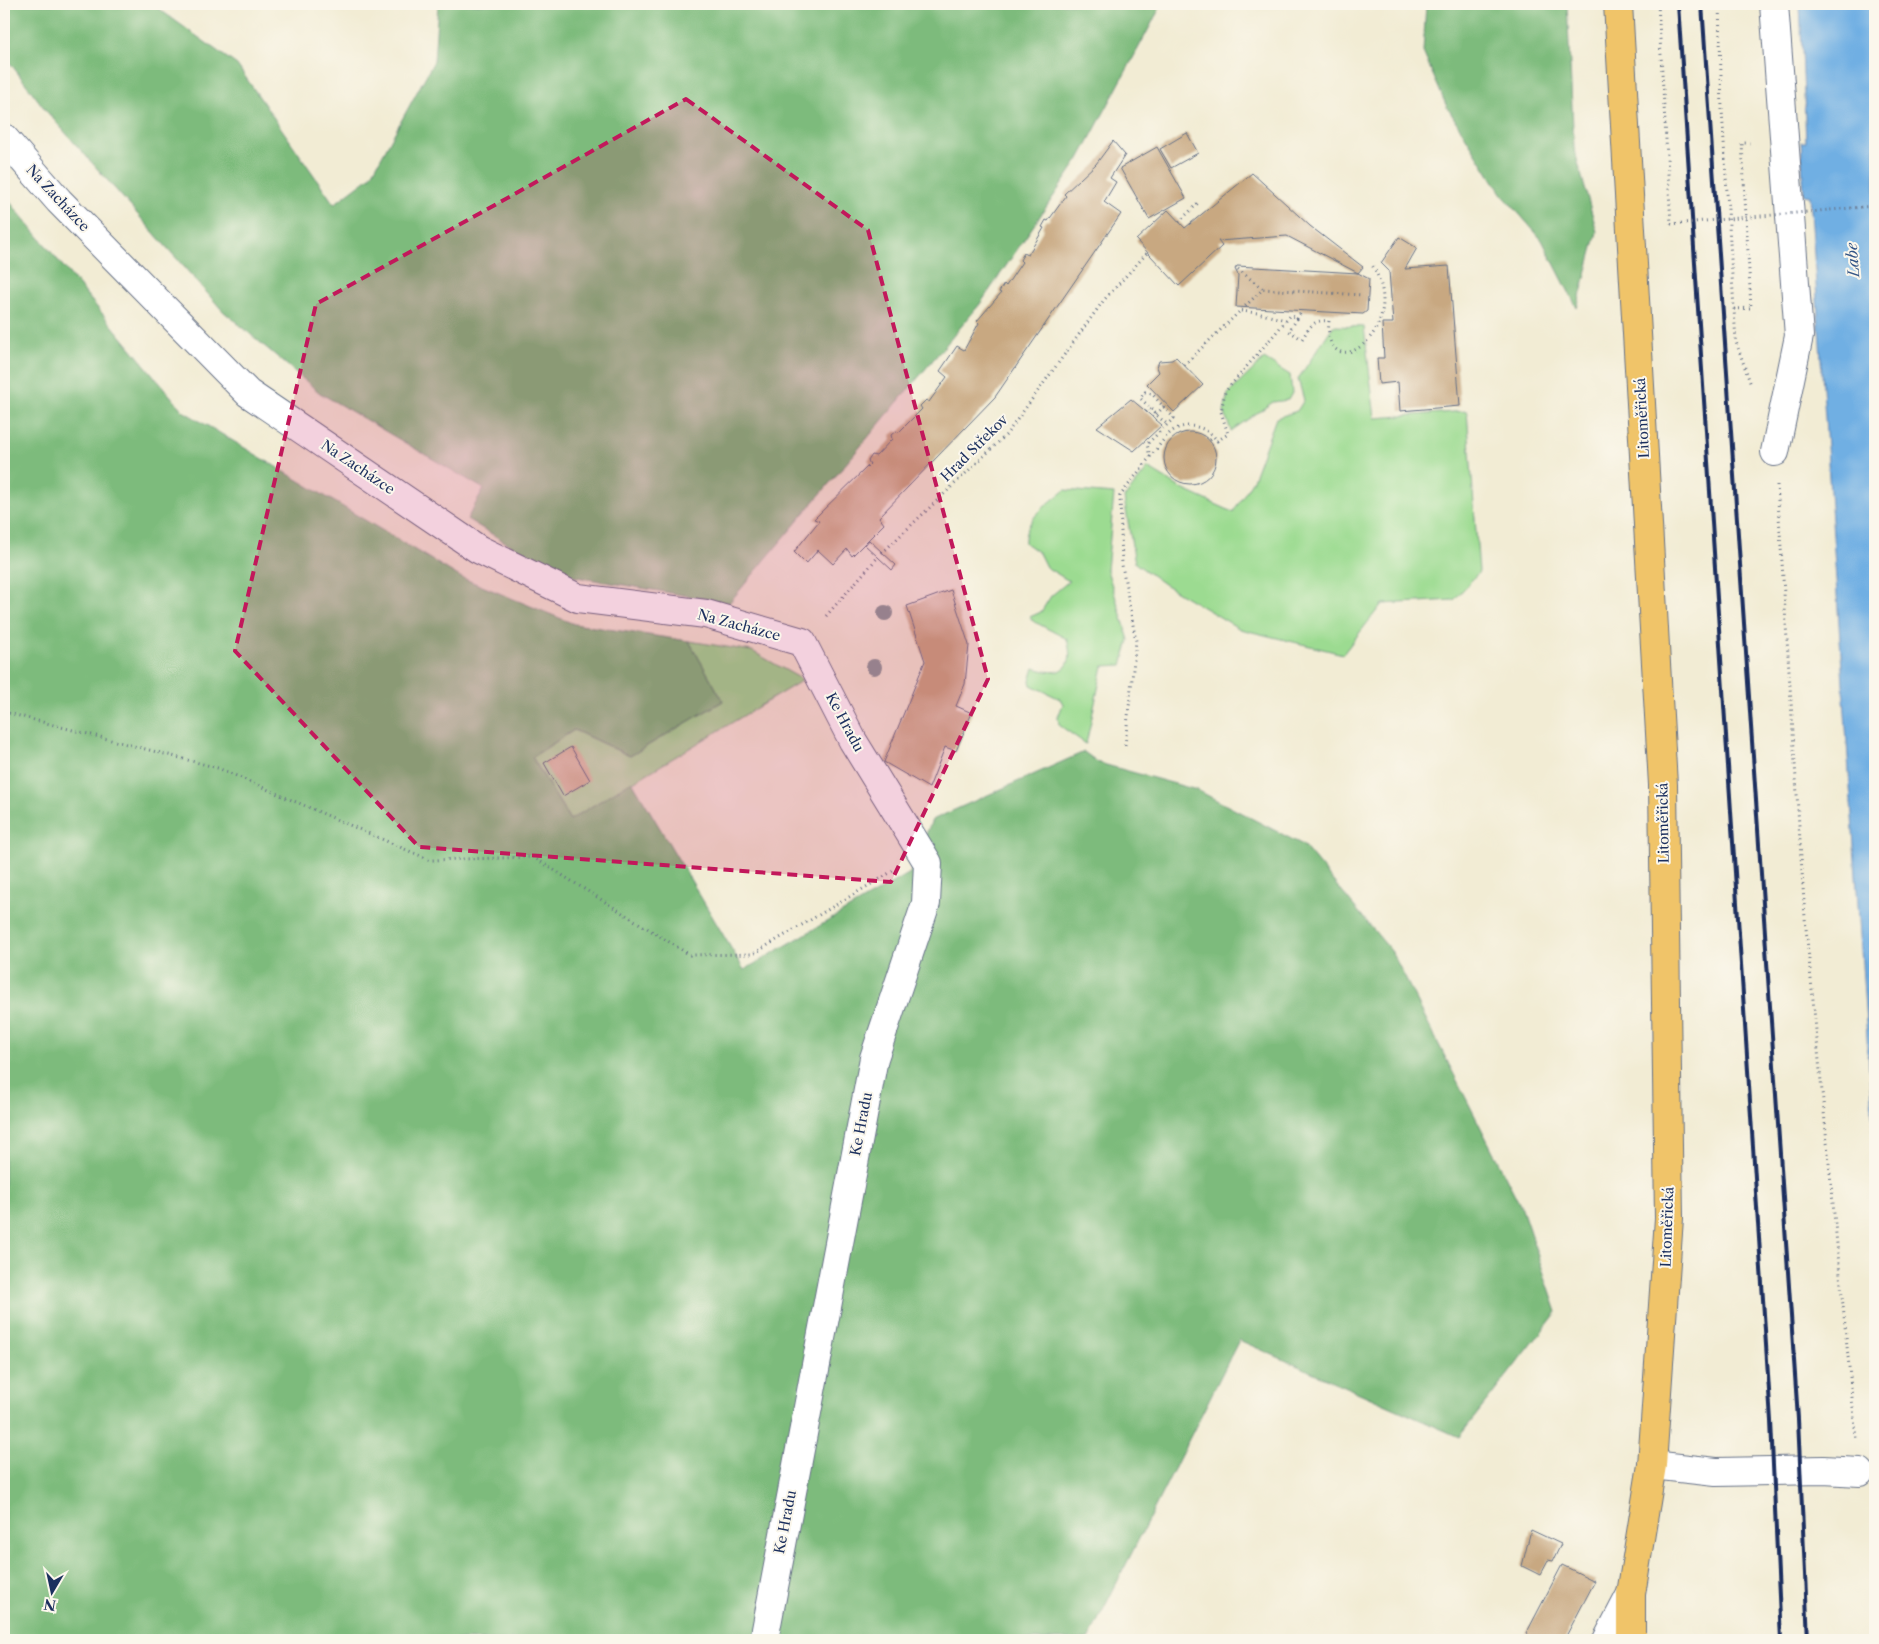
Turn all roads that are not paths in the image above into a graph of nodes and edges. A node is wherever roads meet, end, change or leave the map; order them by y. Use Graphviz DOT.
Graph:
graph roads {
  1 [pos="1618,4"];
  2 [pos="1774,4"];
  3 [pos="4,138"];
  4 [pos="1775,452"];
  5 [pos="802,642"];
  6 [pos="1652,1465"];
  7 [pos="1860,1472"];
  8 [pos="1631,1594"];
  9 [pos="764,1640"];
  10 [pos="1607,1640"];
  11 [pos="1631,1640"];
  1 -- 6 [label="main road, Litoměřická"];
  2 -- 4 [label="street"];
  3 -- 5 [label="street, Na Zacházce"];
  5 -- 9 [label="street, Ke Hradu"];
  6 -- 7 [label="street"];
  6 -- 8 [label="main road, Litoměřická"];
  8 -- 10 [label="street"];
  8 -- 11 [label="main road, Litoměřická"];
}
